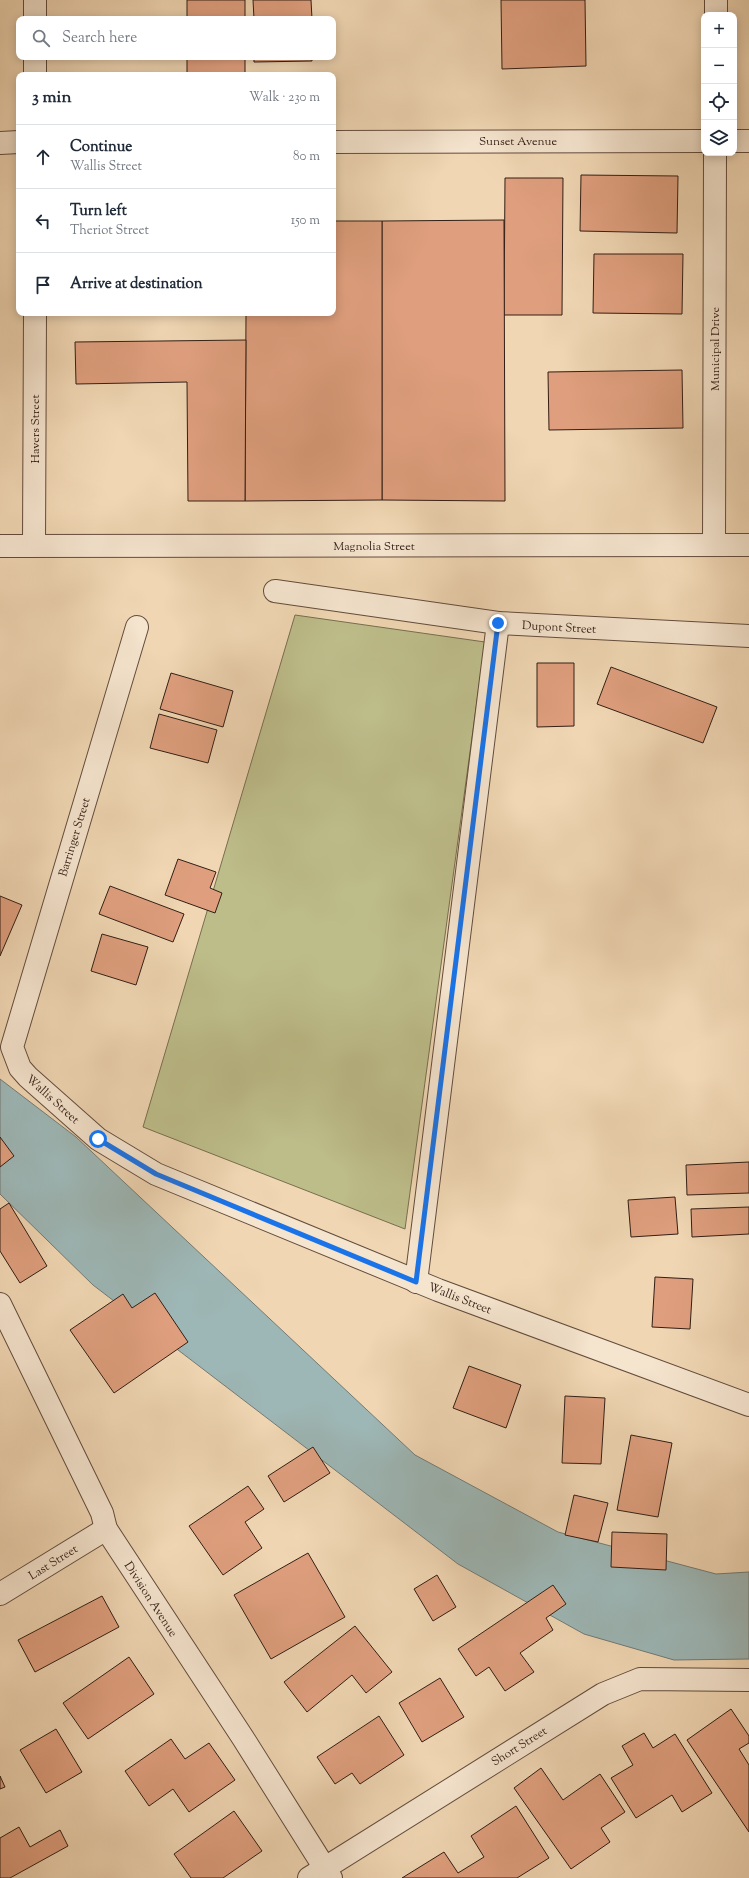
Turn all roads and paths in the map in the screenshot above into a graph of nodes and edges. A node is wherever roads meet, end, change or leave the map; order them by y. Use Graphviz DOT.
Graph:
graph roads {
  1 [pos="35,0"];
  2 [pos="716,0"];
  3 [pos="716,12"];
  4 [pos="35,16"];
  5 [pos="35,60"];
  6 [pos="35,72"];
  7 [pos="701,141"];
  8 [pos="737,141"];
  9 [pos="749,141"];
  10 [pos="16,142"];
  11 [pos="336,142"];
  12 [pos="0,143"];
  13 [pos="716,156"];
  14 [pos="35,316"];
  15 [pos="714,545"];
  16 [pos="749,545"];
  17 [pos="0,546"];
  18 [pos="34,546"];
  19 [pos="275,591"];
  20 [pos="498,623"];
  21 [pos="137,627"];
  22 [pos="749,636"];
  23 [pos="12,1046"];
  24 [pos="416,1282"];
  25 [pos="0,1304"];
  26 [pos="749,1405"];
  27 [pos="106,1529"];
  28 [pos="0,1594"];
  29 [pos="749,1680"];
  30 [pos="321,1875"];
  1 -- 4 [label="street"];
  2 -- 3 [label="street"];
  5 -- 6 [label="street"];
  7 -- 11 [label="street, Sunset Avenue"];
  8 -- 9 [label="street"];
  10 -- 12 [label="street"];
  13 -- 15 [label="street, Municipal Drive"];
  14 -- 18 [label="street, Havers Street"];
  15 -- 16 [label="street, Magnolia Street"];
  15 -- 18 [label="street, Magnolia Street"];
  17 -- 18 [label="street, Magnolia Street"];
  19 -- 20 [label="street, Dupont Street"];
  20 -- 22 [label="street, Dupont Street"];
  20 -- 24 [label="street"];
  21 -- 23 [label="street, Barringer Street"];
  23 -- 24 [label="street, Wallis Street"];
  24 -- 26 [label="street, Wallis Street"];
  25 -- 27 [label="street, Division Avenue"];
  27 -- 28 [label="street, Last Street"];
  27 -- 30 [label="street, Division Avenue"];
  29 -- 30 [label="street, Short Street"];
}
